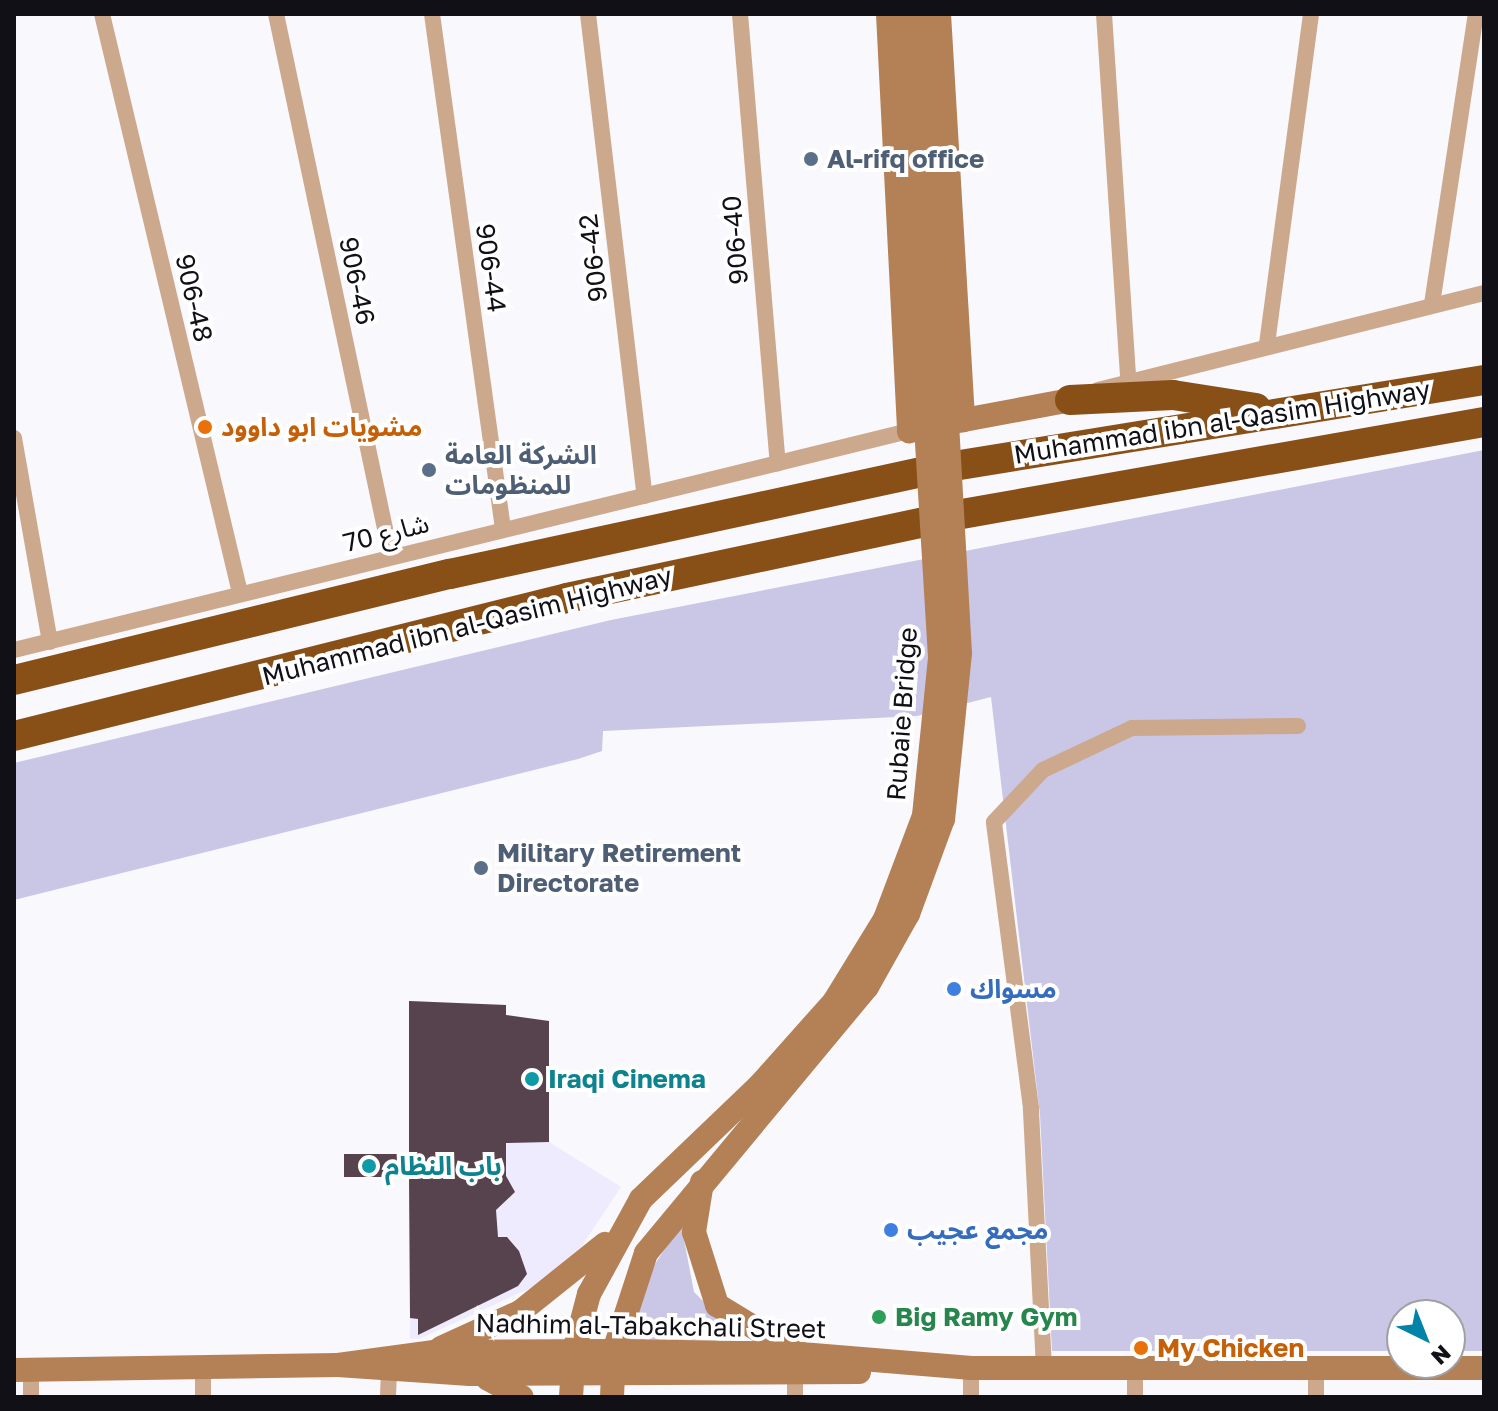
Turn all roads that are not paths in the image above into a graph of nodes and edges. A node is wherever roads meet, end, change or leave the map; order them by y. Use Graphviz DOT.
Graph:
graph roads {
  1 [pos="102,14"];
  2 [pos="276,14"];
  3 [pos="432,14"];
  4 [pos="588,14"];
  5 [pos="740,14"];
  6 [pos="888,14"];
  7 [pos="901,14"];
  8 [pos="924,14"];
  9 [pos="939,14"];
  10 [pos="1104,14"];
  11 [pos="1311,14"];
  12 [pos="1476,14"];
  13 [pos="1484,293"];
  14 [pos="1432,304"];
  15 [pos="1267,344"];
  16 [pos="1128,379"];
  17 [pos="1484,380"];
  18 [pos="1070,400"];
  19 [pos="1274,411"];
  20 [pos="1482,422"];
  21 [pos="914,430"];
  22 [pos="14,438"];
  23 [pos="778,463"];
  24 [pos="960,465"];
  25 [pos="918,473"];
  26 [pos="645,496"];
  27 [pos="962,514"];
  28 [pos="921,523"];
  29 [pos="503,529"];
  30 [pos="391,557"];
  31 [pos="240,593"];
  32 [pos="50,642"];
  33 [pos="14,650"];
  34 [pos="14,680"];
  35 [pos="1298,726"];
  36 [pos="14,736"];
  37 [pos="933,817"];
  38 [pos="702,1180"];
  39 [pos="641,1199"];
  40 [pos="574,1351"];
  41 [pos="614,1351"];
  42 [pos="434,1352"];
  43 [pos="389,1363"];
  44 [pos="203,1368"];
  45 [pos="967,1368"];
  46 [pos="1044,1368"];
  47 [pos="1135,1368"];
  48 [pos="1316,1368"];
  49 [pos="1484,1368"];
  50 [pos="22,1370"];
  51 [pos="470,1374"];
  52 [pos="797,1375"];
  53 [pos="694,1377"];
  54 [pos="571,1386"];
  55 [pos="612,1387"];
  56 [pos="31,1397"];
  57 [pos="203,1397"];
  58 [pos="388,1397"];
  59 [pos="522,1397"];
  60 [pos="663,1397"];
  61 [pos="971,1397"];
  62 [pos="1135,1397"];
  63 [pos="1316,1397"];
  1 -- 31 [label="street, 906-48"];
  2 -- 30 [label="street, 906-46"];
  3 -- 29 [label="street, 906-44"];
  4 -- 26 [label="street, 906-42"];
  5 -- 23 [label="street, 906-40"];
  6 -- 21 [label="main road"];
  7 -- 37 [label="main road, Rubaie Bridge, bridge"];
  8 -- 37 [label="main road, Rubaie Bridge, bridge"];
  9 -- 18 [label="main road"];
  10 -- 16 [label="street"];
  11 -- 15 [label="street"];
  12 -- 14 [label="street"];
  13 -- 14 [label="street"];
  14 -- 15 [label="street"];
  15 -- 16 [label="street"];
  16 -- 18 [label="street"];
  17 -- 19 [label="highway, Muhammad ibn al-Qasim Highway"];
  18 -- 19 [label="highway"];
  19 -- 24 [label="highway, Muhammad ibn al-Qasim Highway"];
  20 -- 27 [label="highway, Muhammad ibn al-Qasim Highway"];
  21 -- 23 [label="street, شارع 70"];
  22 -- 32 [label="street"];
  23 -- 26 [label="street, شارع 70"];
  25 -- 34 [label="highway, Muhammad ibn al-Qasim Highway"];
  26 -- 29 [label="street, شارع 70"];
  28 -- 36 [label="highway, Muhammad ibn al-Qasim Highway"];
  29 -- 30 [label="street, شارع 70"];
  30 -- 31 [label="street, شارع 70"];
  31 -- 32 [label="street, شارع 70"];
  32 -- 33 [label="street, شارع 70"];
  35 -- 46 [label="street"];
  37 -- 38 [label="main road, Rubaie Bridge"];
  37 -- 39 [label="main road, Rubaie Bridge"];
  38 -- 41 [label="main road, Rubaie Bridge"];
  38 -- 52 [label="main road"];
  39 -- 40 [label="main road, Rubaie Bridge"];
  39 -- 42 [label="main road"];
  40 -- 41 [label="main road, Nadhim al-Tabakchali Street"];
  40 -- 42 [label="main road, Nadhim al-Tabakchali Street"];
  40 -- 54 [label="main road, Rubaie Bridge"];
  41 -- 52 [label="main road, Nadhim al-Tabakchali Street"];
  41 -- 55 [label="main road, Rubaie Bridge"];
  42 -- 43 [label="main road, Nadhim al-Tabakchali Street"];
  43 -- 44 [label="main road, Nadhim al-Tabakchali Street"];
  43 -- 51 [label="main road, Nadhim al-Tabakchali Street"];
  43 -- 58 [label="street"];
  44 -- 50 [label="main road, Nadhim al-Tabakchali Street"];
  44 -- 57 [label="street"];
  45 -- 46 [label="main road, Nadhim al-Tabakchali Street"];
  45 -- 52 [label="main road, Nadhim al-Tabakchali Street"];
  45 -- 61 [label="street"];
  46 -- 47 [label="main road, Nadhim al-Tabakchali Street"];
  47 -- 48 [label="main road, Nadhim al-Tabakchali Street"];
  47 -- 62 [label="street"];
  48 -- 49 [label="main road, Nadhim al-Tabakchali Street"];
  48 -- 63 [label="street"];
  50 -- 56 [label="street"];
  51 -- 54 [label="main road, Nadhim al-Tabakchali Street"];
  51 -- 59 [label="main road"];
  52 -- 53 [label="main road, Nadhim al-Tabakchali Street"];
  53 -- 55 [label="main road, Nadhim al-Tabakchali Street"];
  53 -- 60 [label="main road"];
  54 -- 55 [label="main road, Nadhim al-Tabakchali Street"];
}
